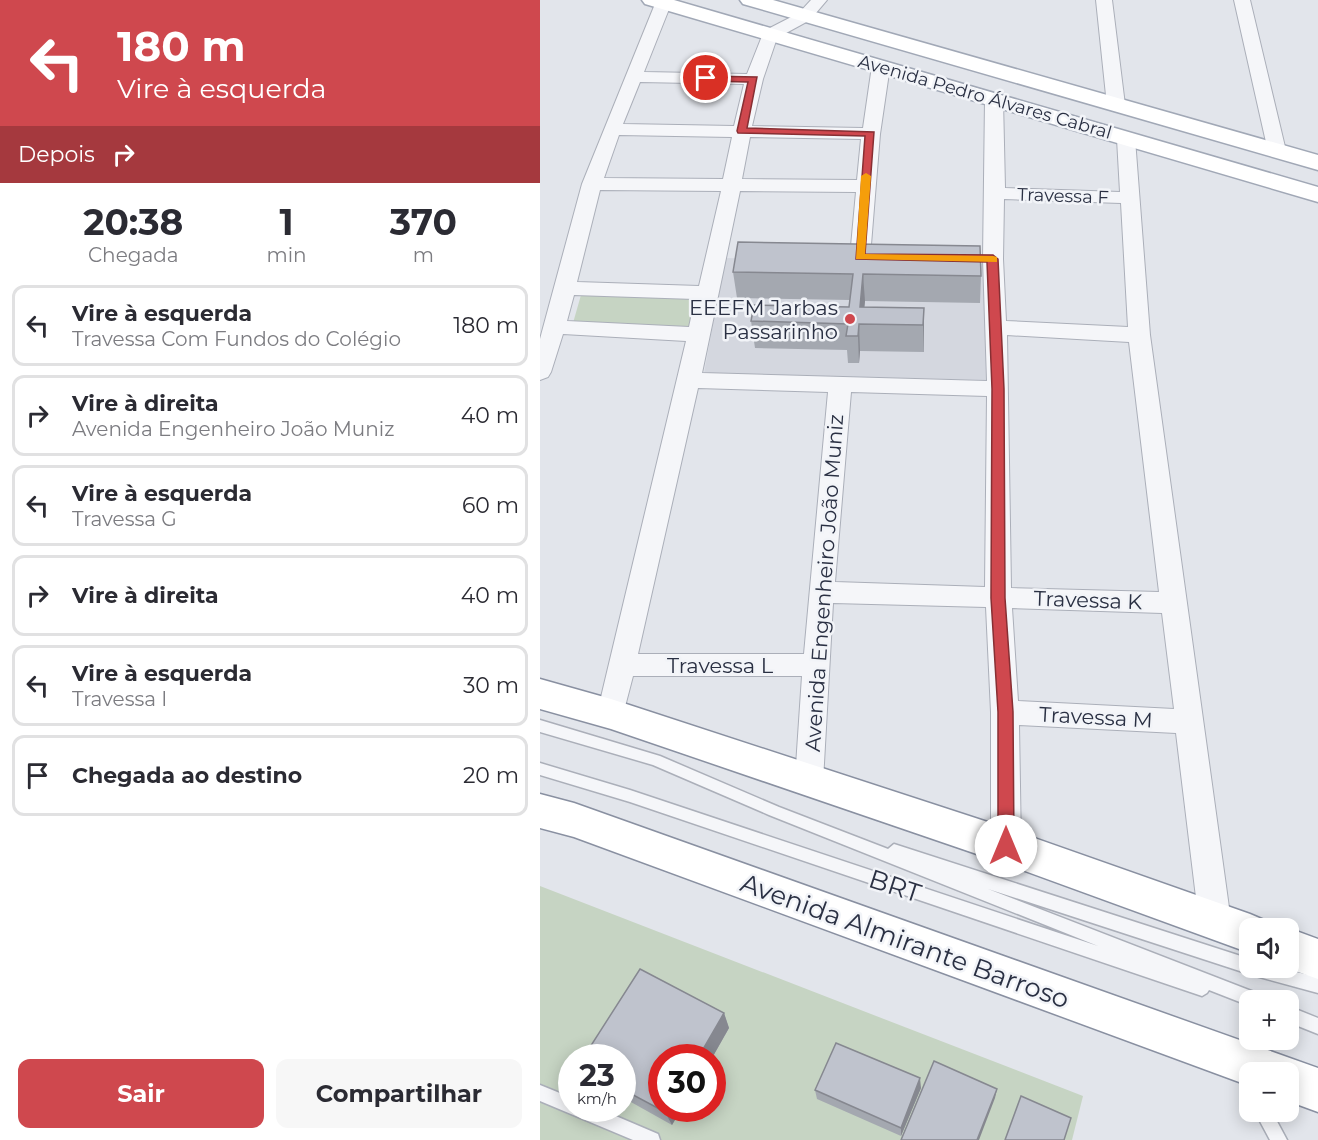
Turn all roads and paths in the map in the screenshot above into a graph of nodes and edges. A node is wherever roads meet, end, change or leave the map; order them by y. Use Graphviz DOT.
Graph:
graph roads {
  1 [pos="750,0"];
  2 [pos="1104,0"];
  3 [pos="1242,0"];
  4 [pos="658,2"];
  5 [pos="812,8"];
  6 [pos="770,35"];
  7 [pos="881,66"];
  8 [pos="635,77"];
  9 [pos="754,79"];
  10 [pos="993,100"];
  11 [pos="1116,105"];
  12 [pos="612,129"];
  13 [pos="742,131"];
  14 [pos="871,134"];
  15 [pos="1126,139"];
  16 [pos="1277,151"];
  17 [pos="1318,164"];
  18 [pos="731,183"];
  19 [pos="592,184"];
  20 [pos="865,186"];
  21 [pos="995,193"];
  22 [pos="1318,195"];
  23 [pos="1130,198"];
  24 [pos="718,253"];
  25 [pos="742,254"];
  26 [pos="836,256"];
  27 [pos="860,257"];
  28 [pos="882,257"];
  29 [pos="566,288"];
  30 [pos="707,293"];
  31 [pos="555,327"];
  32 [pos="996,327"];
  33 [pos="698,335"];
  34 [pos="1138,335"];
  35 [pos="540,372"];
  36 [pos="689,380"];
  37 [pos="840,386"];
  38 [pos="998,389"];
  39 [pos="821,592"];
  40 [pos="998,598"];
  41 [pos="1175,603"];
  42 [pos="623,665"];
  43 [pos="817,665"];
  44 [pos="540,694"];
  45 [pos="1005,712"];
  46 [pos="611,714"];
  47 [pos="1187,722"];
  48 [pos="540,726"];
  49 [pos="540,768"];
  50 [pos="809,781"];
  51 [pos="540,811"];
  52 [pos="774,811"];
  53 [pos="1006,846"];
  54 [pos="1232,928"];
  55 [pos="1299,952"];
  56 [pos="1318,959"];
  57 [pos="1239,963"];
  58 [pos="1292,978"];
  59 [pos="1318,985"];
  60 [pos="1239,994"];
  61 [pos="1239,1000"];
  62 [pos="1299,1020"];
  63 [pos="1318,1026"];
  64 [pos="1239,1065"];
  65 [pos="1299,1083"];
  66 [pos="1318,1090"];
  67 [pos="540,1093"];
  68 [pos="558,1100"];
  69 [pos="610,1122"];
  70 [pos="1269,1122"];
  71 [pos="652,1140"];
  72 [pos="1279,1140"];
  1 -- 5 [label="main road, Avenida Pedro Álvares Cabral"];
  2 -- 11 [label="street"];
  3 -- 16 [label="street"];
  4 -- 6 [label="main road, Avenida Pedro Álvares Cabral"];
  4 -- 8 [label="street"];
  5 -- 6 [label="street"];
  5 -- 11 [label="main road, Avenida Pedro Álvares Cabral"];
  6 -- 7 [label="main road, Avenida Pedro Álvares Cabral"];
  6 -- 9 [label="street"];
  7 -- 10 [label="main road, Avenida Pedro Álvares Cabral"];
  7 -- 14 [label="street"];
  8 -- 9 [label="street"];
  8 -- 12 [label="street"];
  9 -- 13 [label="street"];
  10 -- 15 [label="main road, Avenida Pedro Álvares Cabral"];
  10 -- 21 [label="street"];
  11 -- 16 [label="main road, Avenida Pedro Álvares Cabral"];
  12 -- 13 [label="street"];
  12 -- 19 [label="street"];
  13 -- 14 [label="street"];
  13 -- 18 [label="street"];
  14 -- 20 [label="street"];
  15 -- 22 [label="main road, Avenida Pedro Álvares Cabral"];
  15 -- 23 [label="street"];
  16 -- 17 [label="main road, Avenida Pedro Álvares Cabral"];
  18 -- 19 [label="street"];
  18 -- 20 [label="street"];
  18 -- 24 [label="street"];
  19 -- 29 [label="street"];
  20 -- 27 [label="street"];
  21 -- 23 [label="street, Travessa F"];
  21 -- 32 [label="street"];
  23 -- 34 [label="street"];
  24 -- 25 [label="street"];
  24 -- 30 [label="street"];
  26 -- 27 [label="street"];
  27 -- 28 [label="street"];
  29 -- 30 [label="street"];
  29 -- 31 [label="street"];
  30 -- 33 [label="street"];
  31 -- 33 [label="street"];
  31 -- 35 [label="street"];
  32 -- 34 [label="street"];
  32 -- 38 [label="street"];
  33 -- 36 [label="street"];
  34 -- 41 [label="street"];
  36 -- 37 [label="street"];
  36 -- 42 [label="street"];
  37 -- 38 [label="street"];
  37 -- 39 [label="street, Avenida Engenheiro João Muniz"];
  38 -- 40 [label="street"];
  39 -- 40 [label="street, Travessa K"];
  39 -- 43 [label="street, Avenida Engenheiro João Muniz"];
  40 -- 41 [label="street, Travessa K"];
  40 -- 45 [label="street"];
  41 -- 47 [label="street"];
  42 -- 43 [label="street, Travessa L"];
  42 -- 46 [label="street"];
  43 -- 50 [label="street, Avenida Engenheiro João Muniz"];
  44 -- 46 [label="main road"];
  45 -- 47 [label="street, Travessa M"];
  45 -- 53 [label="street"];
  46 -- 50 [label="main road"];
  47 -- 54 [label="street"];
  48 -- 52 [label="lane, BRT"];
  49 -- 61 [label="lane, BRT"];
  50 -- 53 [label="main road"];
  51 -- 64 [label="main road, Avenida Almirante Barroso"];
  52 -- 57 [label="lane, BRT"];
  52 -- 60 [label="lane, BRT"];
  53 -- 54 [label="main road"];
  55 -- 56 [label="main road"];
  58 -- 59 [label="lane, BRT"];
  62 -- 63 [label="lane"];
  65 -- 66 [label="main road"];
  67 -- 68 [label="lane"];
  69 -- 71 [label="lane"];
  70 -- 72 [label="lane"];
}
